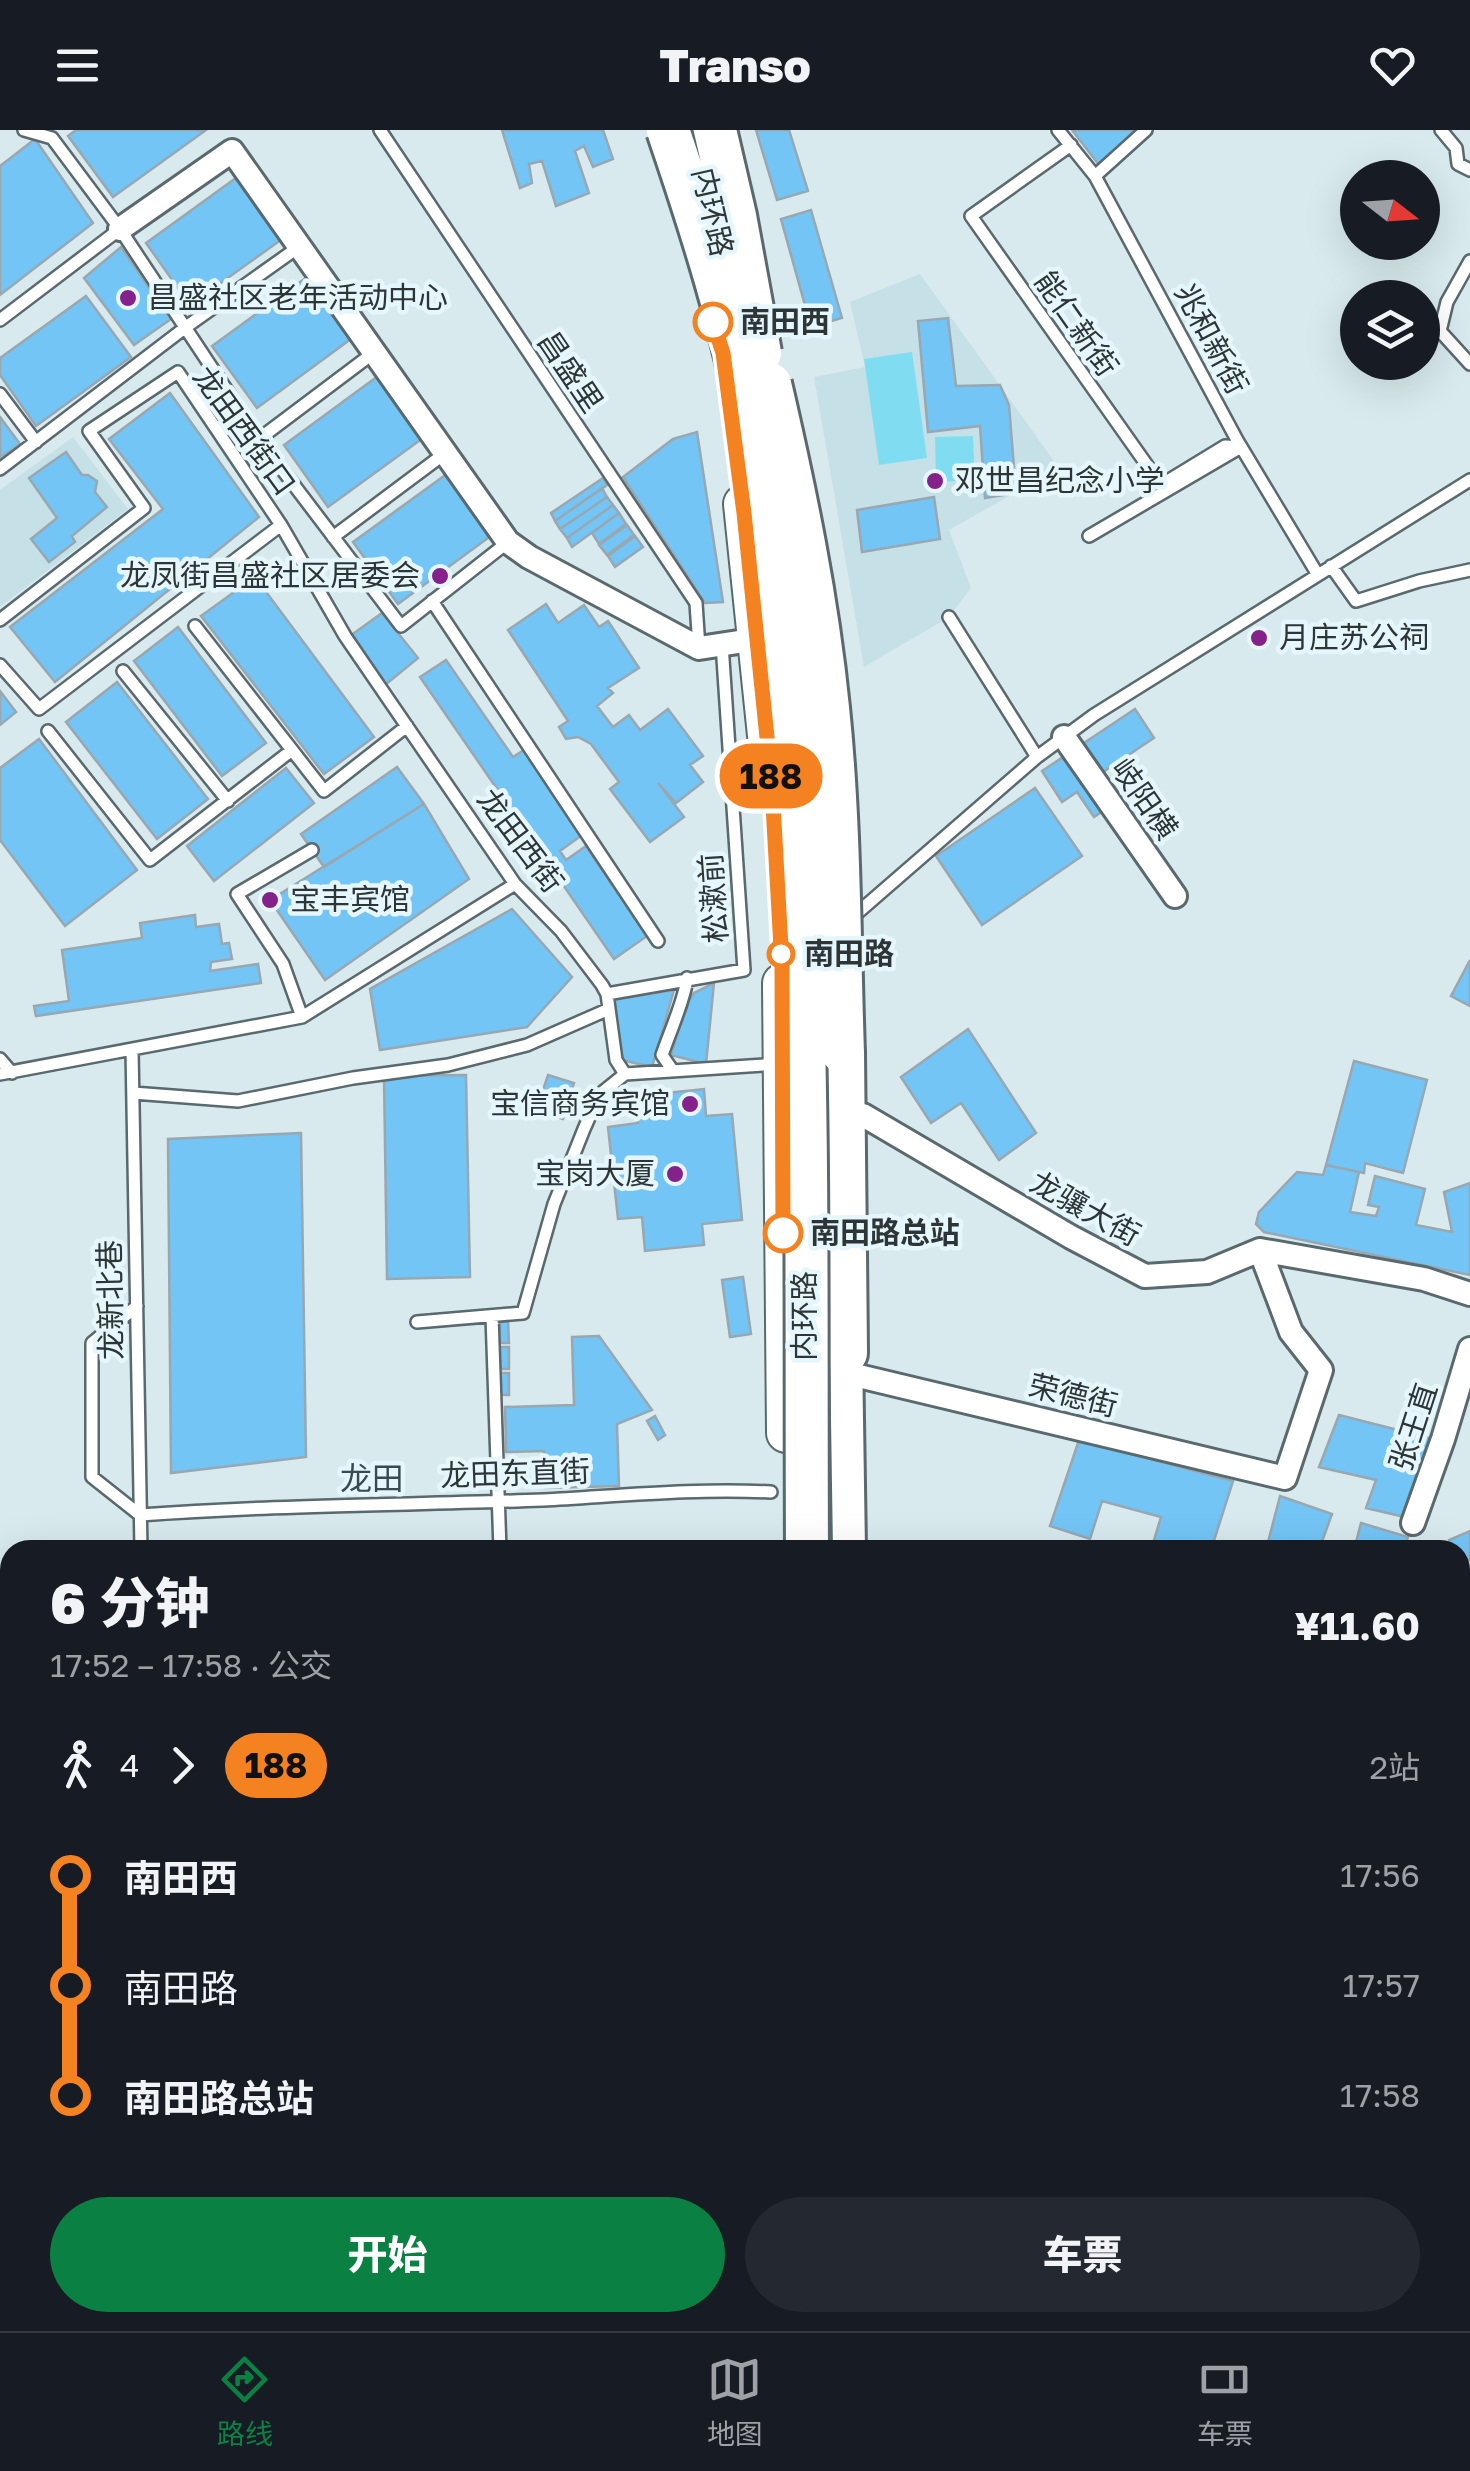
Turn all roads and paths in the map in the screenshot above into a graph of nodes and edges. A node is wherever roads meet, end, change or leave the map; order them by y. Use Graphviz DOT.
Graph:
graph roads {
  1 [pos="24,130"];
  2 [pos="380,130"];
  3 [pos="692,130"];
  4 [pos="713,130"];
  5 [pos="730,130"];
  6 [pos="1058,130"];
  7 [pos="1146,130"];
  8 [pos="1441,130"];
  9 [pos="667,132"];
  10 [pos="57,134"];
  11 [pos="1070,144"];
  12 [pos="1470,170"];
  13 [pos="1095,176"];
  14 [pos="120,230"];
  15 [pos="744,234"];
  16 [pos="300,246"];
  17 [pos="1470,260"];
  18 [pos="748,294"];
  19 [pos="0,320"];
  20 [pos="186,327"];
  21 [pos="372,354"];
  22 [pos="1470,364"];
  23 [pos="0,394"];
  24 [pos="769,419"];
  25 [pos="259,439"];
  26 [pos="36,442"];
  27 [pos="1241,447"];
  28 [pos="444,454"];
  29 [pos="0,470"];
  30 [pos="1470,480"];
  31 [pos="281,525"];
  32 [pos="1089,536"];
  33 [pos="332,537"];
  34 [pos="508,542"];
  35 [pos="1332,566"];
  36 [pos="1470,570"];
  37 [pos="1318,574"];
  38 [pos="432,602"];
  39 [pos="949,617"];
  40 [pos="0,620"];
  41 [pos="194,626"];
  42 [pos="345,636"];
  43 [pos="726,644"];
  44 [pos="0,664"];
  45 [pos="123,671"];
  46 [pos="407,726"];
  47 [pos="48,732"];
  48 [pos="1064,737"];
  49 [pos="292,750"];
  50 [pos="1038,758"];
  51 [pos="791,786"];
  52 [pos="228,801"];
  53 [pos="312,850"];
  54 [pos="514,884"];
  55 [pos="817,896"];
  56 [pos="1175,896"];
  57 [pos="779,898"];
  58 [pos="855,915"];
  59 [pos="658,941"];
  60 [pos="686,978"];
  61 [pos="608,994"];
  62 [pos="609,1009"];
  63 [pos="302,1017"];
  64 [pos="132,1050"];
  65 [pos="0,1059"];
  66 [pos="782,1064"];
  67 [pos="673,1071"];
  68 [pos="6,1074"];
  69 [pos="631,1074"];
  70 [pos="132,1094"];
  71 [pos="863,1115"];
  72 [pos="1260,1250"];
  73 [pos="1470,1294"];
  74 [pos="137,1306"];
  75 [pos="492,1316"];
  76 [pos="417,1322"];
  77 [pos="1470,1349"];
  78 [pos="846,1363"];
  79 [pos="834,1435"];
  80 [pos="771,1492"];
  81 [pos="499,1499"];
  82 [pos="140,1515"];
  83 [pos="1414,1523"];
  84 [pos="141,1540"];
  85 [pos="500,1540"];
  86 [pos="787,1540"];
  87 [pos="819,1540"];
  88 [pos="819,1540"];
  89 [pos="819,1540"];
  90 [pos="848,1540"];
  1 -- 10 [label="lane"];
  2 -- 43 [label="lane, 昌盛里"];
  3 -- 24 [label="highway, 内环路, bridge"];
  4 -- 15 [label="main road"];
  4 -- 18 [label="highway, 内环路, bridge"];
  5 -- 15 [label="main road"];
  6 -- 11 [label="lane, 兆和新街"];
  7 -- 13 [label="lane"];
  8 -- 12 [label="lane"];
  9 -- 24 [label="highway, bridge"];
  9 -- 43 [label="main road"];
  10 -- 14 [label="lane"];
  11 -- 13 [label="lane, 兆和新街"];
  11 -- 27 [label="lane, 能仁新街"];
  13 -- 27 [label="lane, 兆和新街"];
  14 -- 16 [label="street"];
  14 -- 19 [label="lane"];
  14 -- 20 [label="lane"];
  15 -- 18 [label="main road"];
  15 -- 24 [label="main road"];
  16 -- 20 [label="lane"];
  16 -- 21 [label="street"];
  17 -- 22 [label="lane"];
  18 -- 24 [label="main road"];
  18 -- 78 [label="highway, bridge"];
  18 -- 88 [label="highway, 内环路, bridge"];
  20 -- 25 [label="lane"];
  20 -- 26 [label="lane"];
  21 -- 25 [label="lane"];
  21 -- 28 [label="street"];
  23 -- 26 [label="lane"];
  24 -- 51 [label="main road"];
  24 -- 58 [label="main road"];
  24 -- 87 [label="highway, 内环路, bridge"];
  25 -- 33 [label="lane"];
  26 -- 29 [label="lane"];
  27 -- 32 [label="lane"];
  27 -- 37 [label="lane, 兆和新街"];
  28 -- 33 [label="lane"];
  28 -- 34 [label="street"];
  30 -- 35 [label="lane"];
  31 -- 40 [label="lane, 龙田西街口"];
  31 -- 42 [label="lane, 龙田西街口"];
  31 -- 44 [label="lane"];
  33 -- 38 [label="lane"];
  34 -- 38 [label="lane"];
  34 -- 43 [label="street"];
  35 -- 36 [label="lane"];
  35 -- 37 [label="lane"];
  37 -- 48 [label="lane"];
  38 -- 59 [label="lane"];
  39 -- 50 [label="lane"];
  41 -- 49 [label="lane"];
  42 -- 46 [label="lane, 龙田西街"];
  43 -- 51 [label="main road"];
  43 -- 60 [label="lane, 松漱前"];
  45 -- 52 [label="lane"];
  46 -- 49 [label="lane"];
  46 -- 54 [label="lane, 龙田西街"];
  47 -- 52 [label="lane"];
  48 -- 50 [label="lane"];
  48 -- 56 [label="street, 岐阳横"];
  49 -- 52 [label="lane"];
  50 -- 58 [label="lane"];
  51 -- 55 [label="main road"];
  51 -- 57 [label="main road"];
  53 -- 63 [label="lane"];
  54 -- 61 [label="lane, 龙田西街"];
  54 -- 63 [label="lane"];
  55 -- 57 [label="main road"];
  55 -- 79 [label="main road"];
  57 -- 66 [label="main road"];
  58 -- 71 [label="main road"];
  60 -- 61 [label="lane, 松漱前"];
  60 -- 67 [label="lane, 松漱前"];
  61 -- 62 [label="lane"];
  62 -- 69 [label="lane"];
  62 -- 70 [label="lane"];
  63 -- 64 [label="lane"];
  64 -- 68 [label="lane"];
  64 -- 70 [label="lane, 龙新北巷"];
  65 -- 68 [label="lane"];
  66 -- 67 [label="lane"];
  66 -- 86 [label="main road"];
  67 -- 69 [label="lane"];
  69 -- 75 [label="lane"];
  70 -- 74 [label="lane, 龙新北巷"];
  71 -- 72 [label="street, 龙骧大街"];
  71 -- 78 [label="main road"];
  72 -- 73 [label="street"];
  72 -- 78 [label="street, 荣德街"];
  74 -- 82 [label="lane, 龙新北巷"];
  74 -- 82 [label="lane"];
  75 -- 76 [label="lane"];
  75 -- 81 [label="lane"];
  77 -- 83 [label="street, 张王直"];
  78 -- 79 [label="main road"];
  79 -- 89 [label="main road"];
  79 -- 90 [label="main road"];
  80 -- 81 [label="lane, 龙田东直街"];
  81 -- 82 [label="lane, 龙田东直街"];
  81 -- 85 [label="lane"];
  82 -- 84 [label="lane, 龙新北巷"];
}
